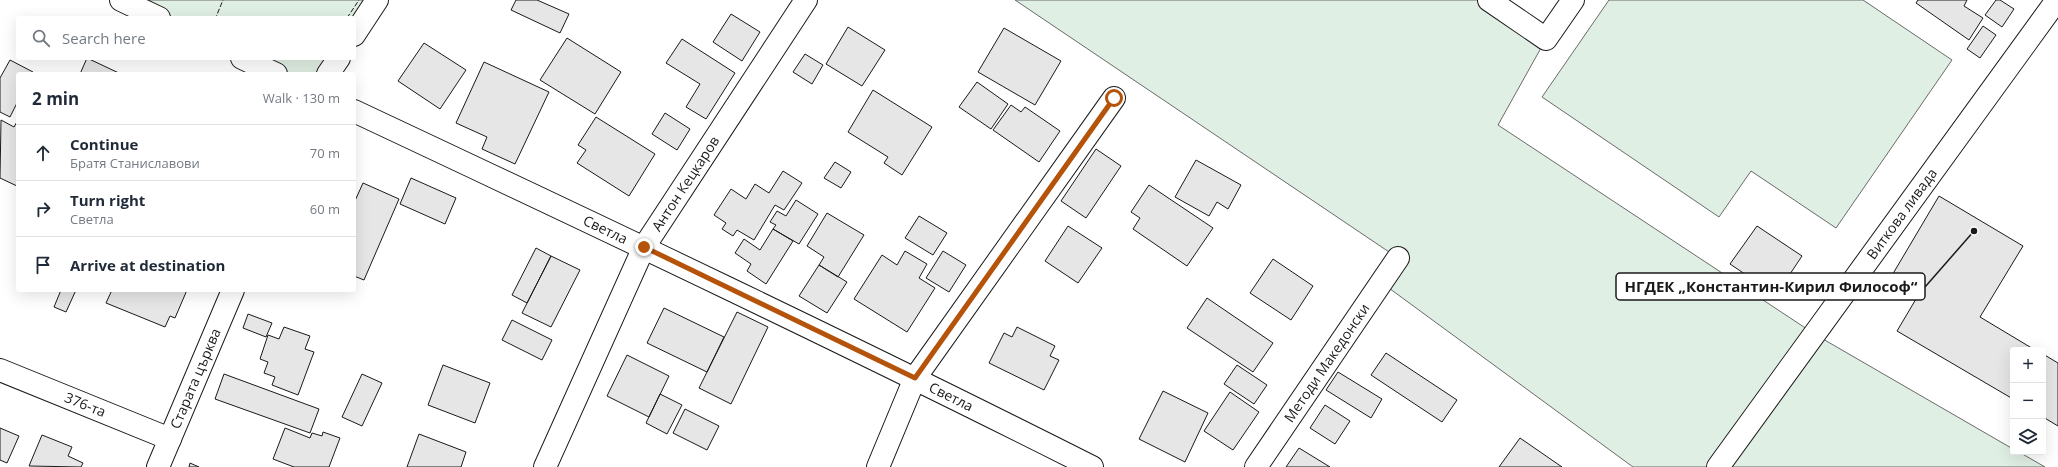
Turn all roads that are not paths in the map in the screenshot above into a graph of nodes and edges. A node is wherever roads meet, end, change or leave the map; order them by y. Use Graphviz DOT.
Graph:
graph roads {
  1 [pos="121,0"];
  2 [pos="377,0"];
  3 [pos="806,0"];
  4 [pos="1489,0"];
  5 [pos="1573,0"];
  6 [pos="2057,0"];
  7 [pos="155,16"];
  8 [pos="356,32"];
  9 [pos="246,60"];
  10 [pos="338,60"];
  11 [pos="272,72"];
  12 [pos="329,72"];
  13 [pos="1114,98"];
  14 [pos="356,112"];
  15 [pos="644,247"];
  16 [pos="1398,258"];
  17 [pos="232,292"];
  18 [pos="0,370"];
  19 [pos="915,378"];
  20 [pos="170,439"];
  21 [pos="158,467"];
  22 [pos="546,467"];
  23 [pos="878,467"];
  24 [pos="1092,467"];
  25 [pos="1256,467"];
  26 [pos="1718,467"];
  1 -- 7 [label="street"];
  2 -- 8 [label="street"];
  3 -- 15 [label="street, Антон Кецкаров"];
  4 -- 5 [label="street"];
  6 -- 26 [label="street, Виткова ливада"];
  9 -- 11 [label="street"];
  10 -- 12 [label="street"];
  13 -- 19 [label="street"];
  14 -- 15 [label="street, Светла"];
  15 -- 19 [label="street, Светла"];
  15 -- 22 [label="street, Антон Кецкаров"];
  16 -- 25 [label="street, Методи Македонски"];
  17 -- 20 [label="street, Старата църква"];
  18 -- 20 [label="street, 376-та"];
  19 -- 23 [label="street"];
  19 -- 24 [label="street, Светла"];
  20 -- 21 [label="street, Старата църква"];
}
